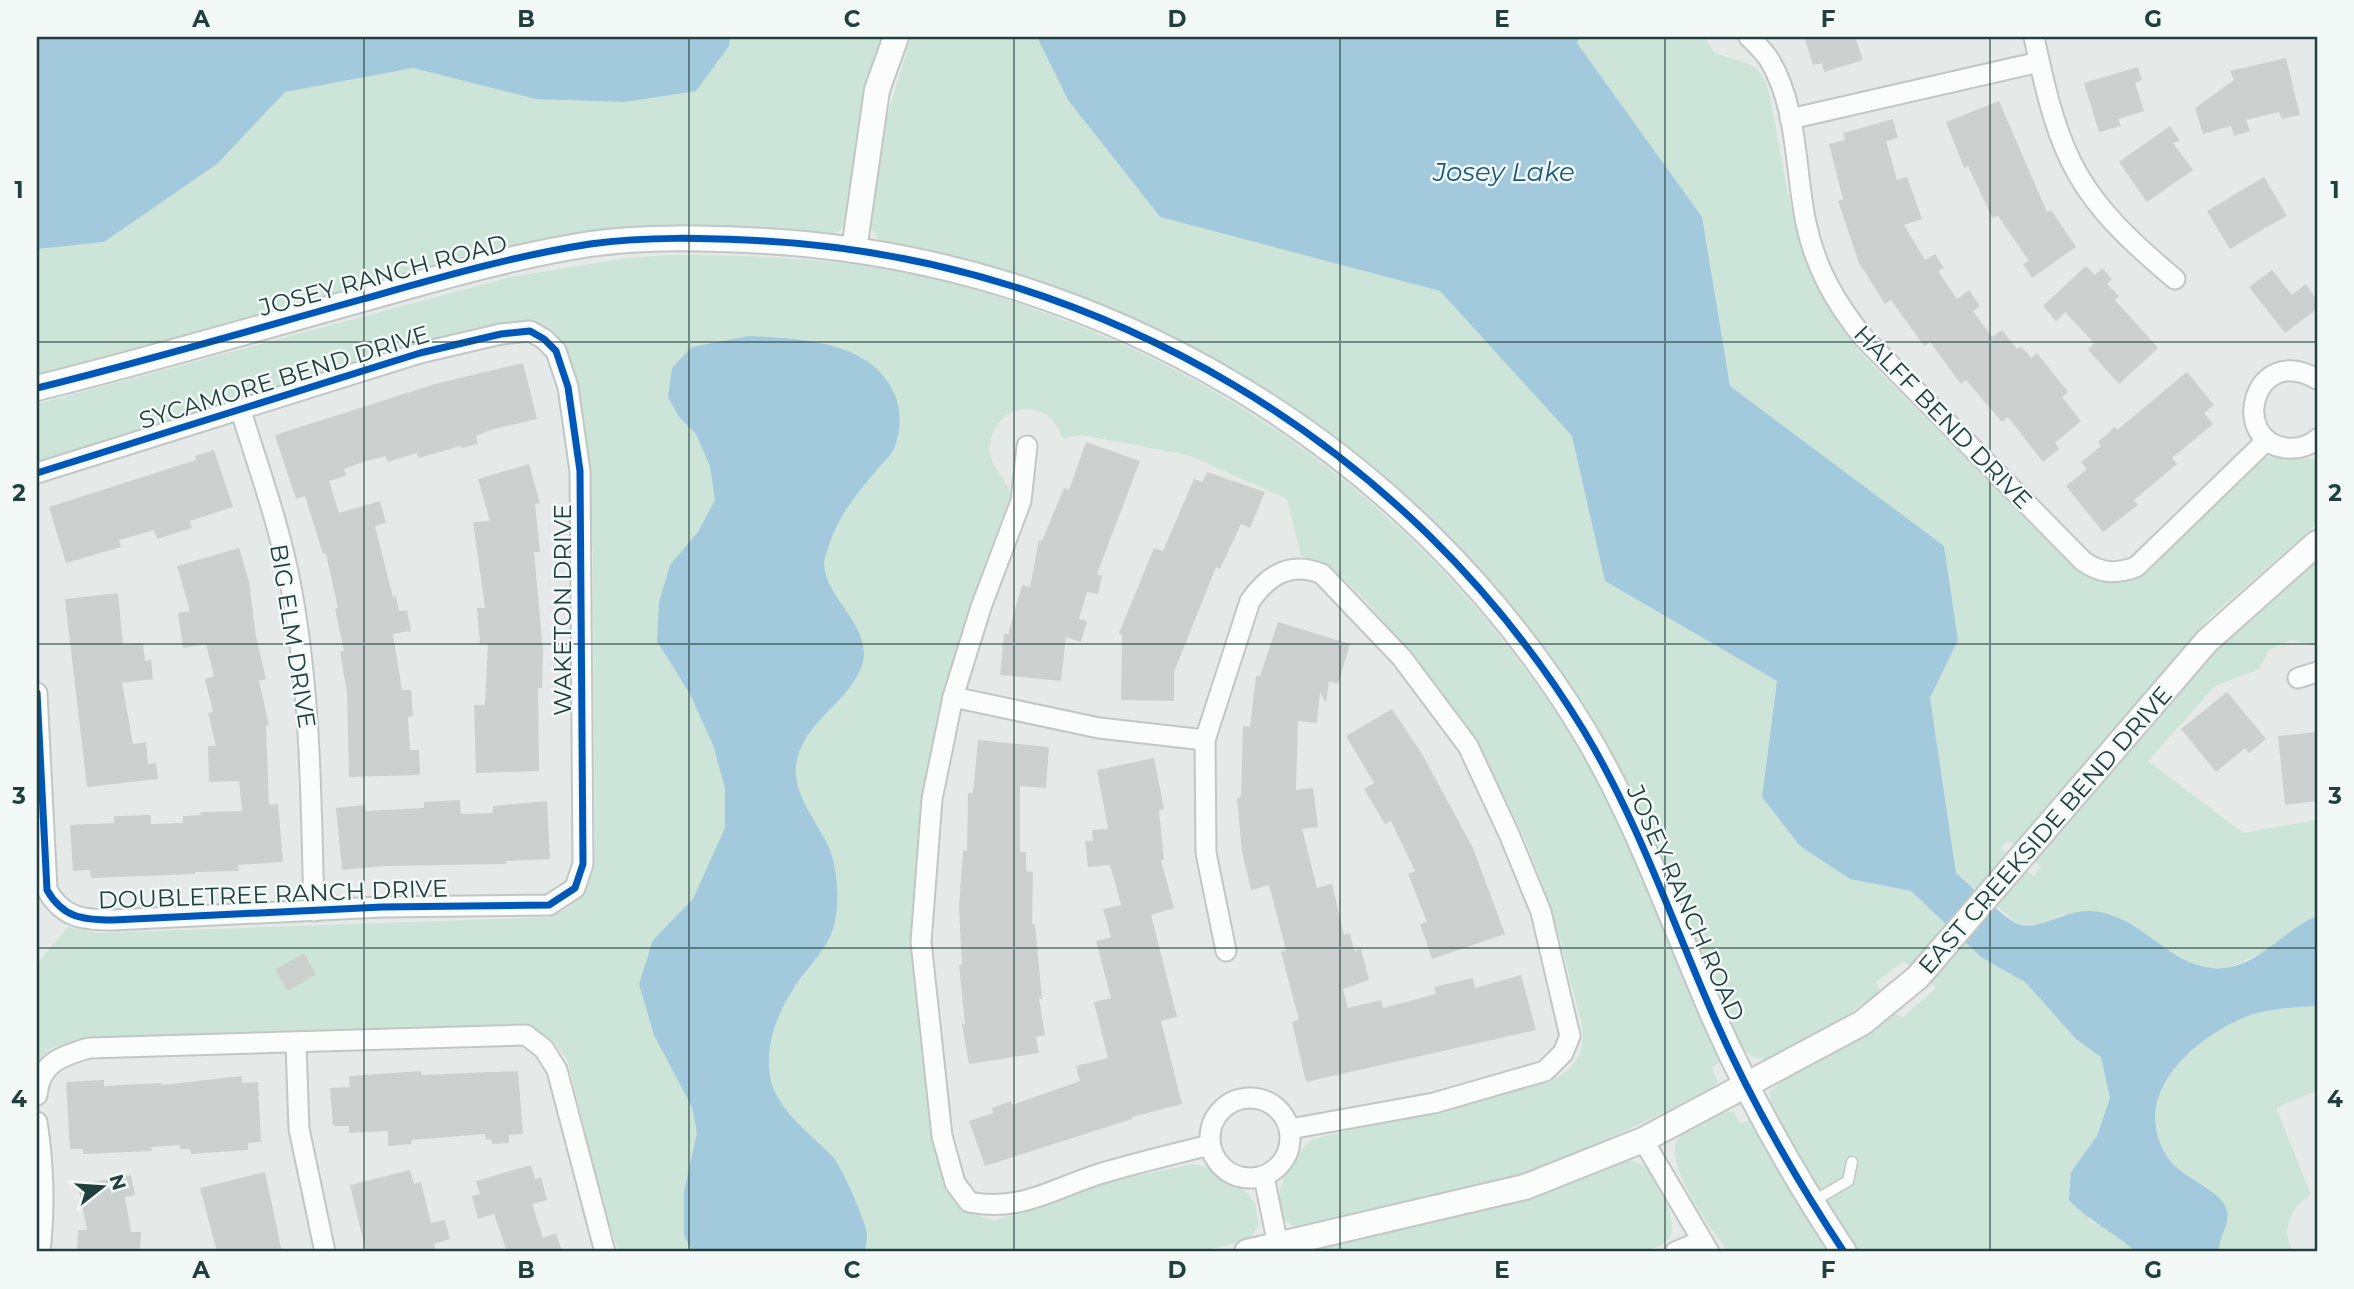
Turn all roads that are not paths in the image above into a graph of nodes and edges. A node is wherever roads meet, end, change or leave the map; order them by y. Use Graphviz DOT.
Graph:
graph roads {
  1 [pos="896,37"];
  2 [pos="1749,37"];
  3 [pos="2034,37"];
  4 [pos="2039,62"];
  5 [pos="1790,119"];
  6 [pos="854,250"];
  7 [pos="2175,279"];
  8 [pos="544,339"];
  9 [pos="2317,379"];
  10 [pos="37,388"];
  11 [pos="240,408"];
  12 [pos="2317,439"];
  13 [pos="2267,440"];
  14 [pos="1027,446"];
  15 [pos="37,473"];
  16 [pos="2317,543"];
  17 [pos="2317,672"];
  18 [pos="2298,678"];
  19 [pos="37,693"];
  20 [pos="953,697"];
  21 [pos="1205,740"];
  22 [pos="575,888"];
  23 [pos="314,911"];
  24 [pos="1226,951"];
  25 [pos="296,1044"];
  26 [pos="1747,1083"];
  27 [pos="37,1095"];
  28 [pos="37,1122"];
  29 [pos="1290,1129"];
  30 [pos="1643,1140"];
  31 [pos="1210,1145"];
  32 [pos="1852,1162"];
  33 [pos="1264,1177"];
  34 [pos="1811,1202"];
  35 [pos="1278,1245"];
  36 [pos="1705,1247"];
  37 [pos="40,1252"];
  38 [pos="325,1252"];
  39 [pos="605,1252"];
  40 [pos="1247,1252"];
  41 [pos="1675,1252"];
  42 [pos="1844,1252"];
  1 -- 6 [label="street"];
  2 -- 5 [label="street, HALFF BEND DRIVE"];
  3 -- 4 [label="street"];
  4 -- 5 [label="street"];
  4 -- 7 [label="street"];
  5 -- 13 [label="street, HALFF BEND DRIVE"];
  6 -- 10 [label="street, JOSEY RANCH ROAD"];
  6 -- 26 [label="street, JOSEY RANCH ROAD"];
  8 -- 11 [label="street, SYCAMORE BEND DRIVE"];
  8 -- 22 [label="street, WAKETON DRIVE"];
  9 -- 13 [label="street"];
  11 -- 15 [label="street, SYCAMORE BEND DRIVE"];
  11 -- 23 [label="street, BIG ELM DRIVE"];
  12 -- 13 [label="street"];
  14 -- 20 [label="street"];
  16 -- 26 [label="street, EAST CREEKSIDE BEND DRIVE"];
  17 -- 18 [label="street"];
  19 -- 23 [label="street, DOUBLETREE RANCH DRIVE"];
  20 -- 21 [label="street"];
  20 -- 31 [label="street"];
  21 -- 24 [label="street"];
  21 -- 29 [label="street"];
  22 -- 23 [label="street, DOUBLETREE RANCH DRIVE"];
  25 -- 27 [label="street"];
  25 -- 38 [label="street"];
  25 -- 39 [label="street"];
  26 -- 30 [label="street, EAST CREEKSIDE BEND DRIVE"];
  26 -- 34 [label="street, JOSEY RANCH ROAD"];
  28 -- 37 [label="street"];
  29 -- 31 [label="street"];
  29 -- 33 [label="street"];
  30 -- 35 [label="street, EAST CREEKSIDE BEND DRIVE"];
  30 -- 36 [label="street"];
  31 -- 33 [label="street"];
  32 -- 34 [label="lane"];
  33 -- 35 [label="street"];
  34 -- 42 [label="street, JOSEY RANCH ROAD"];
  35 -- 40 [label="street, EAST CREEKSIDE BEND DRIVE"];
  36 -- 41 [label="street"];
}
